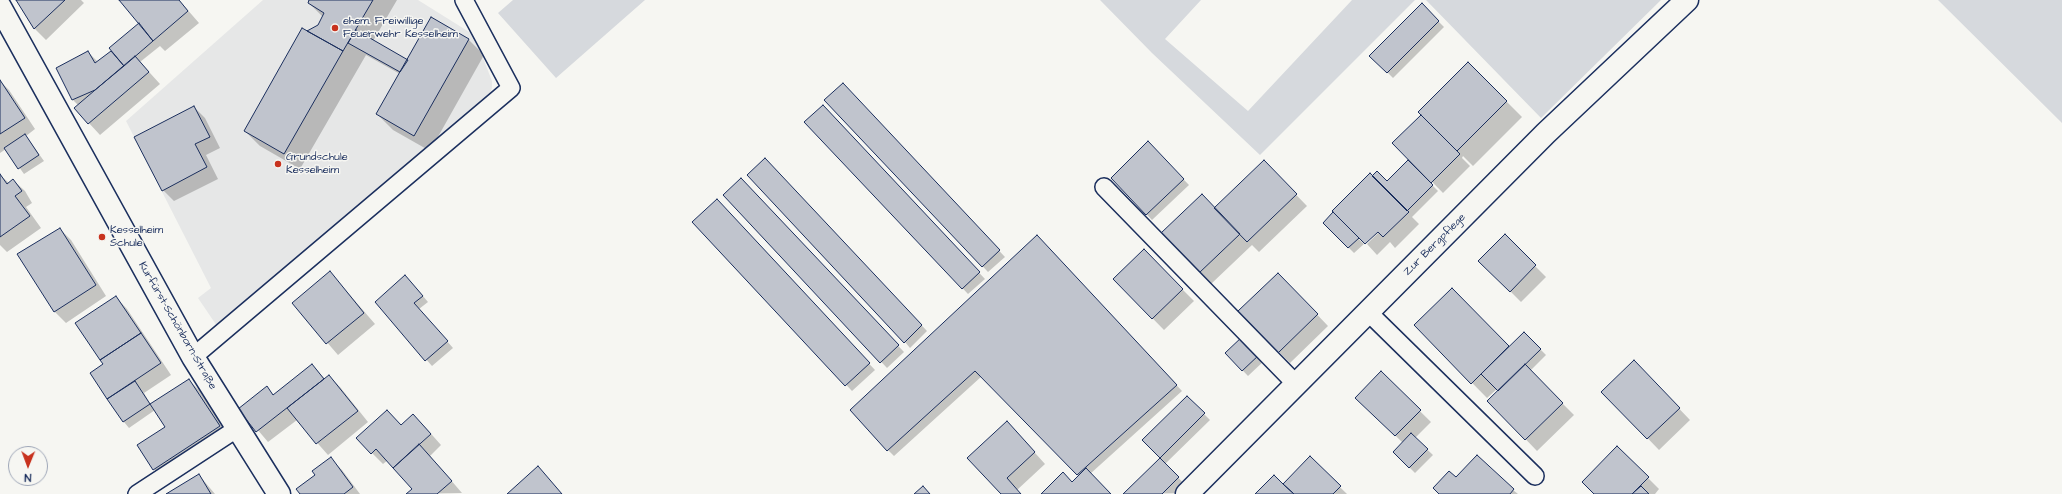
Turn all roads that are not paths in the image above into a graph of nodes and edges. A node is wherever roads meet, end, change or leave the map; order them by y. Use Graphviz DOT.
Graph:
graph roads {
  1 [pos="464,0"];
  2 [pos="1687,0"];
  3 [pos="0,7"];
  4 [pos="1104,187"];
  5 [pos="1368,312"];
  6 [pos="194,357"];
  7 [pos="1296,384"];
  8 [pos="238,428"];
  9 [pos="1535,476"];
  10 [pos="138,494"];
  11 [pos="279,494"];
  12 [pos="1188,494"];
  1 -- 6 [label="lane"];
  2 -- 5 [label="street, Zur Bergpflege"];
  3 -- 6 [label="street, Kurfürst-Schönborn-Straße"];
  4 -- 7 [label="lane"];
  5 -- 7 [label="street, Zur Bergpflege"];
  5 -- 9 [label="lane"];
  6 -- 8 [label="street, Kurfürst-Schönborn-Straße"];
  7 -- 12 [label="street, Zur Bergpflege"];
  8 -- 10 [label="lane"];
  8 -- 11 [label="street, Kurfürst-Schönborn-Straße"];
}
